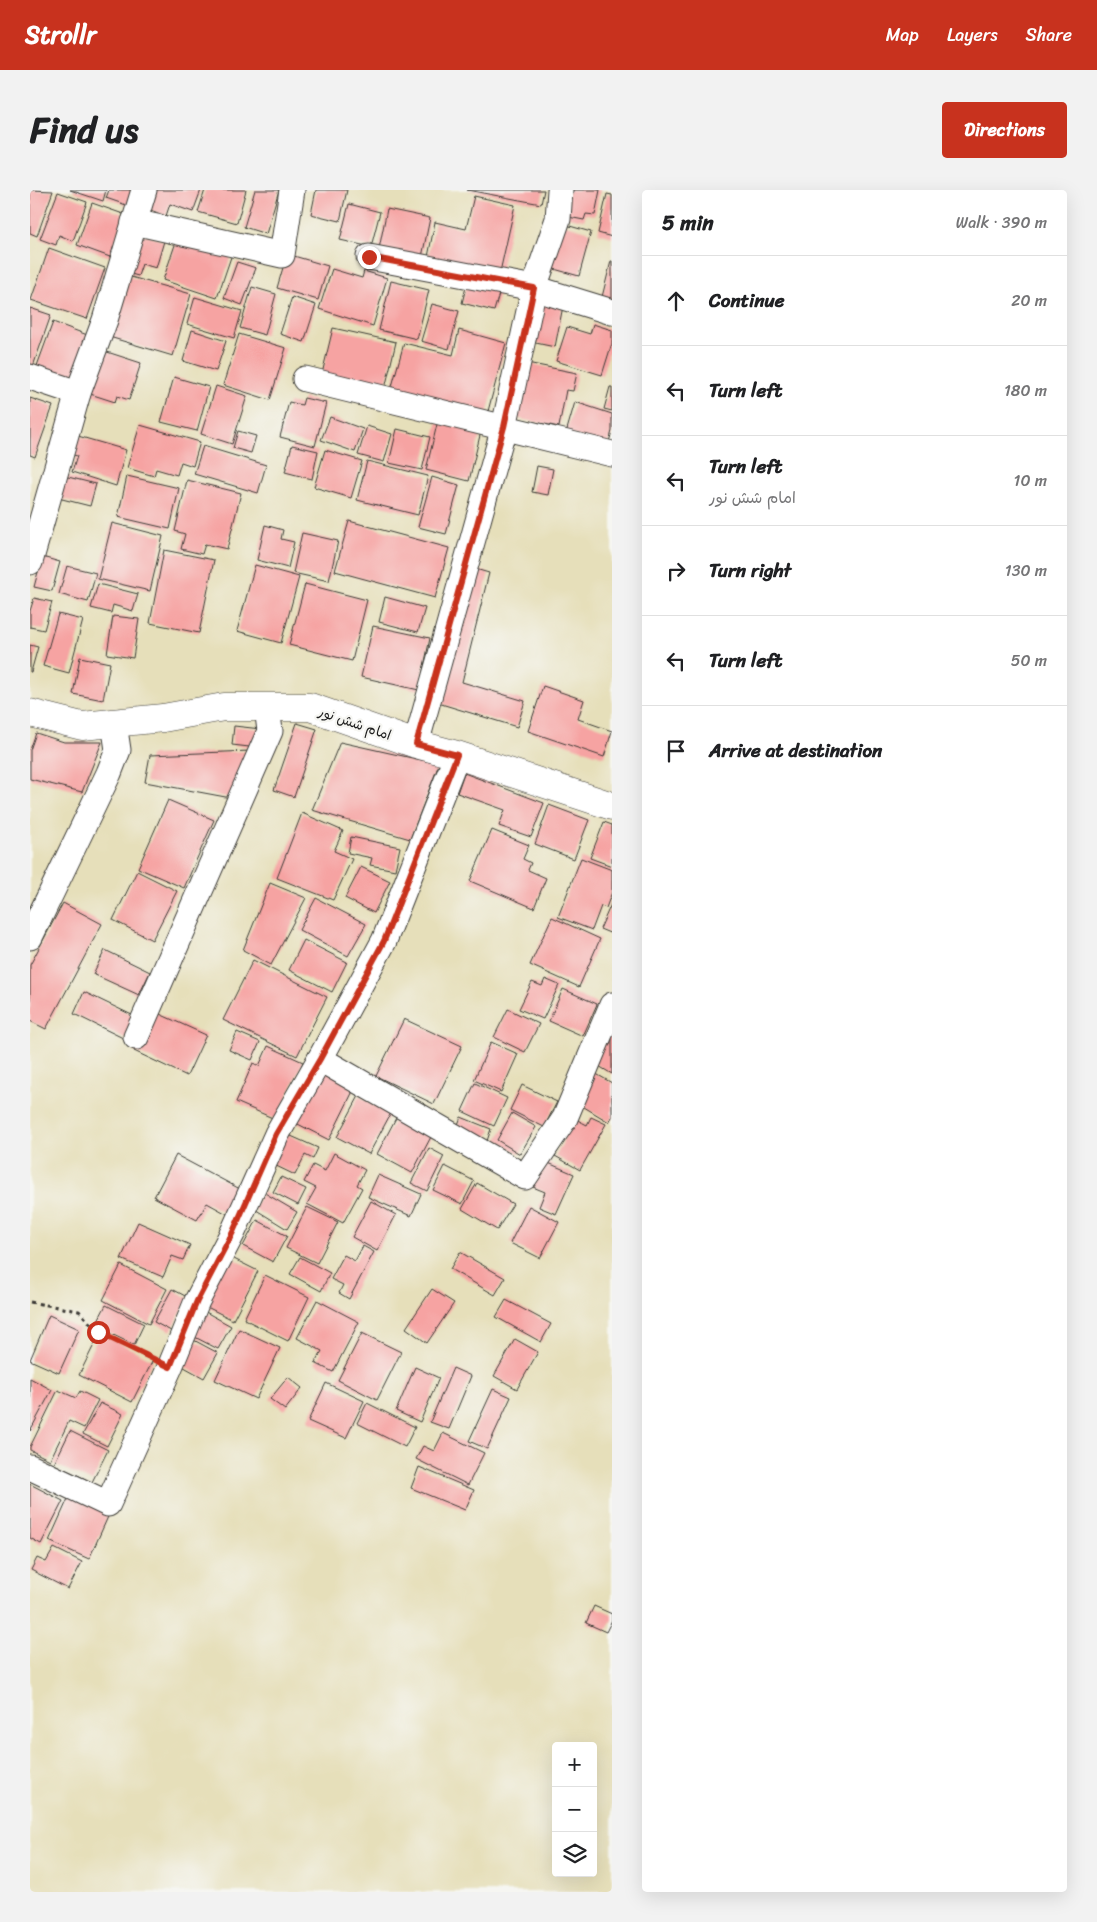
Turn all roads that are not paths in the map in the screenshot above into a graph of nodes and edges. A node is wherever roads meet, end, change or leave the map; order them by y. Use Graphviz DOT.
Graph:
graph roads {
  1 [pos="144,190"];
  2 [pos="292,190"];
  3 [pos="560,190"];
  4 [pos="134,222"];
  5 [pos="369,257"];
  6 [pos="534,288"];
  7 [pos="612,312"];
  8 [pos="30,377"];
  9 [pos="305,379"];
  10 [pos="78,393"];
  11 [pos="504,427"];
  12 [pos="612,454"];
  13 [pos="30,562"];
  14 [pos="267,707"];
  15 [pos="30,713"];
  16 [pos="114,723"];
  17 [pos="416,744"];
  18 [pos="457,755"];
  19 [pos="612,806"];
  20 [pos="30,937"];
  21 [pos="612,1005"];
  22 [pos="136,1037"];
  23 [pos="320,1059"];
  24 [pos="30,1467"];
  1 -- 4 [label="street"];
  2 -- 4 [label="street"];
  3 -- 6 [label="street"];
  4 -- 10 [label="street"];
  5 -- 6 [label="street"];
  6 -- 7 [label="street"];
  6 -- 11 [label="street"];
  8 -- 10 [label="street"];
  9 -- 11 [label="street"];
  10 -- 13 [label="street"];
  11 -- 12 [label="street"];
  11 -- 17 [label="street"];
  14 -- 16 [label="street, امام شش نور"];
  14 -- 17 [label="street, امام شش نور"];
  14 -- 22 [label="street"];
  15 -- 16 [label="street, امام شش نور"];
  16 -- 20 [label="street"];
  17 -- 18 [label="street, امام شش نور"];
  18 -- 19 [label="street, امام شش نور"];
  18 -- 23 [label="street"];
  21 -- 23 [label="street"];
  23 -- 24 [label="street"];
}
